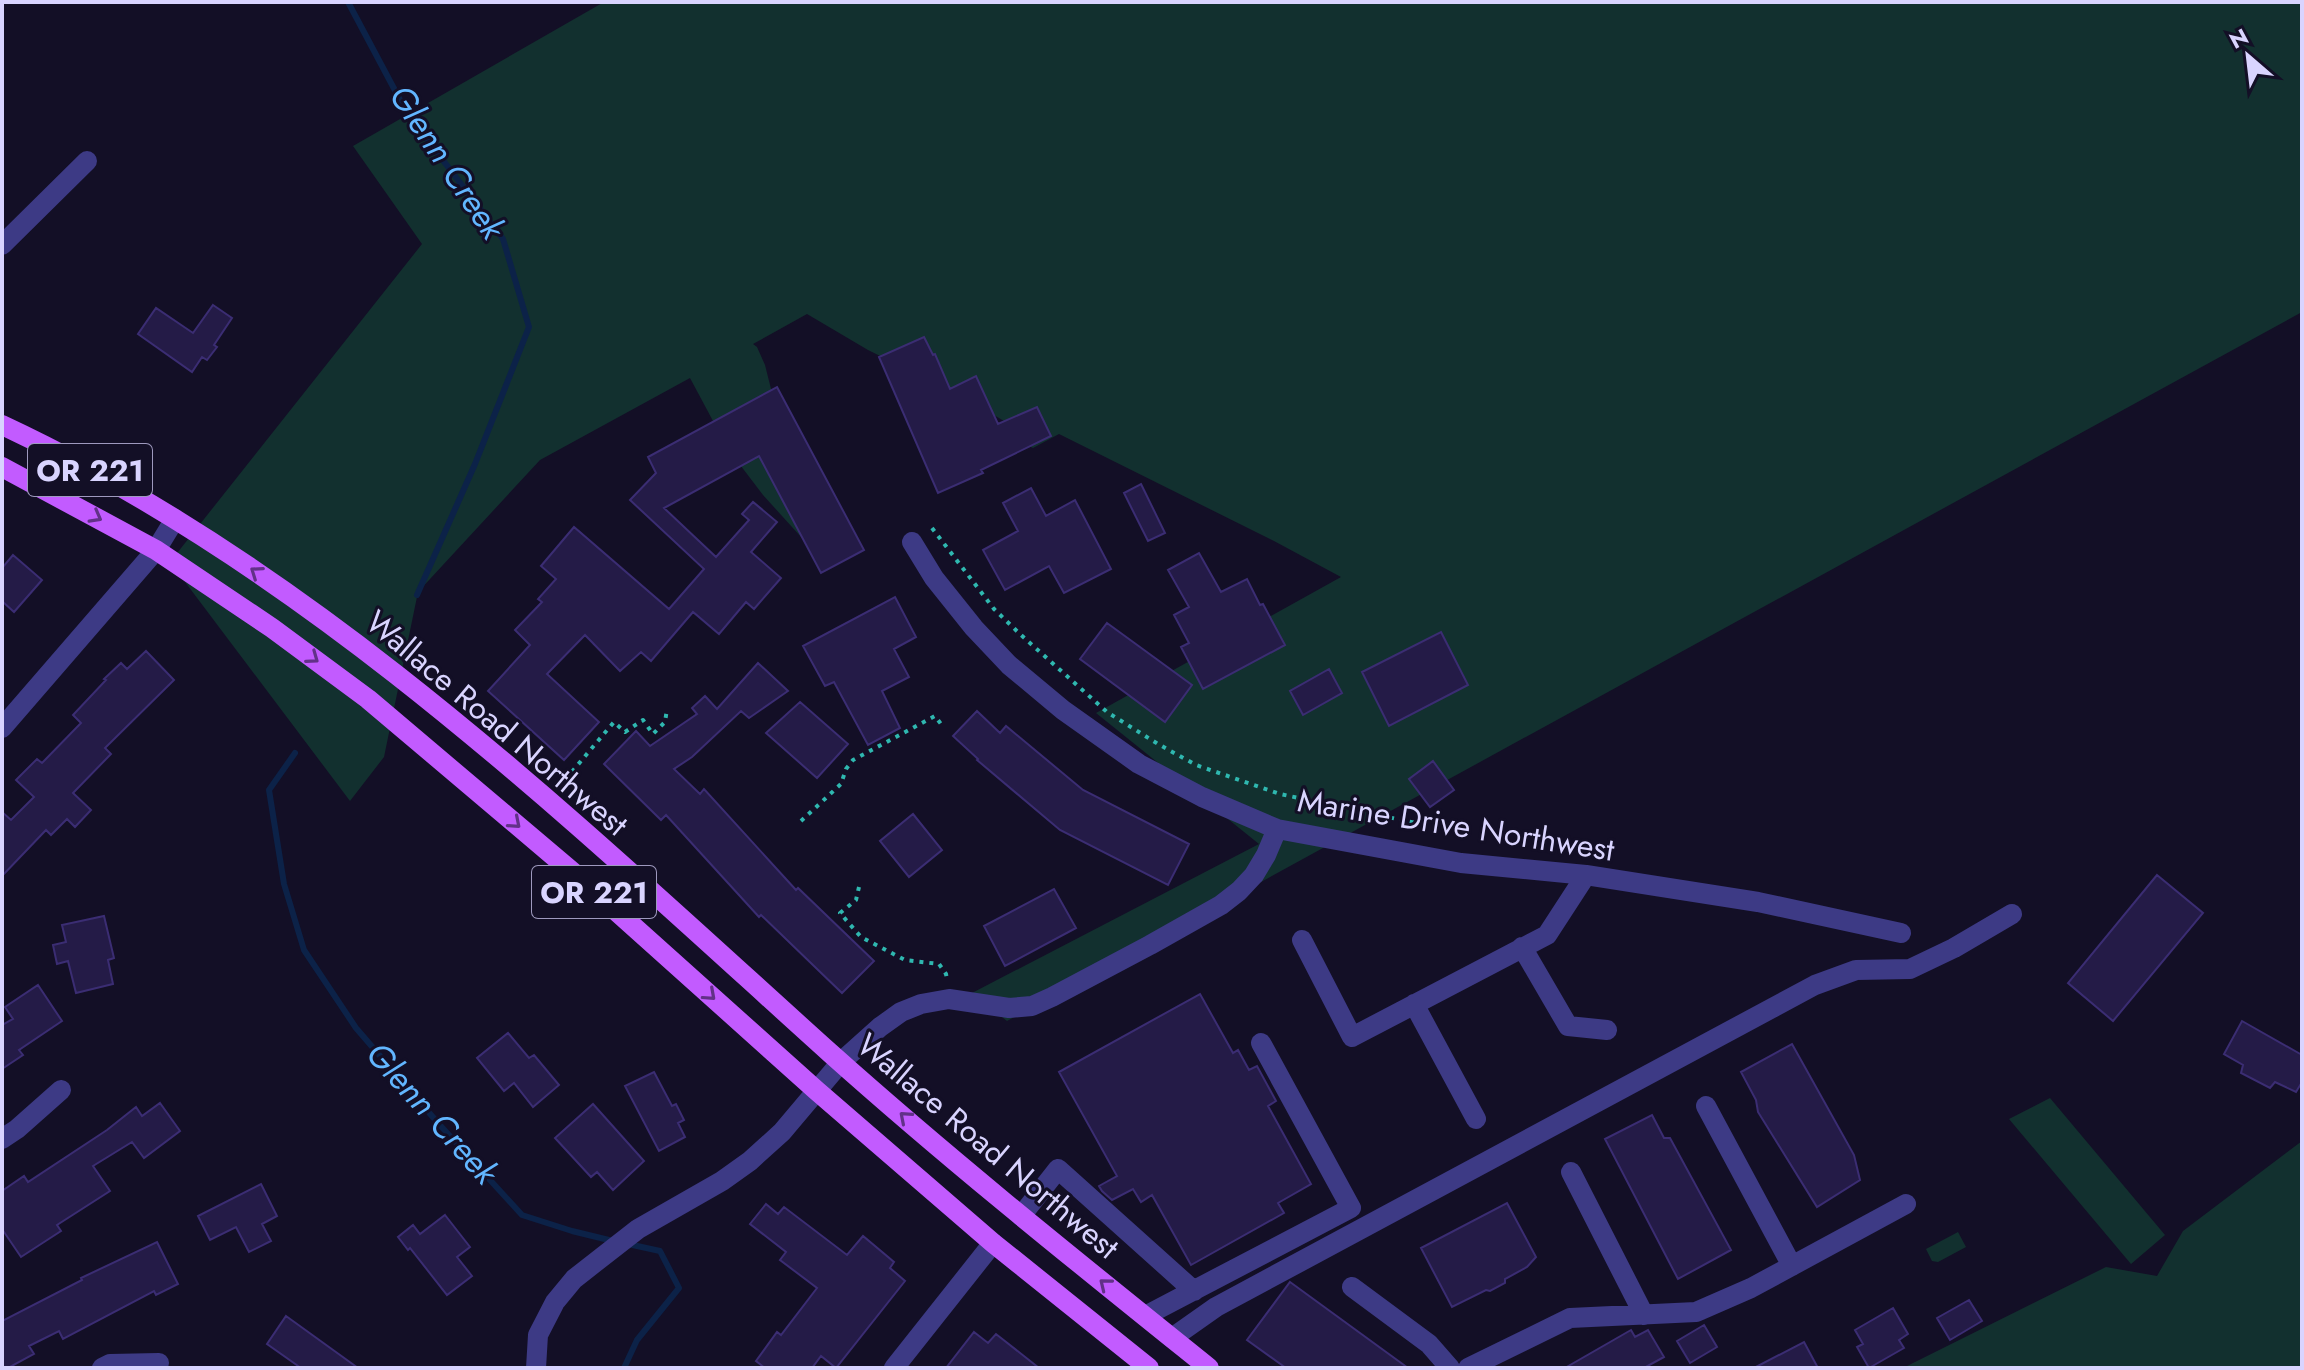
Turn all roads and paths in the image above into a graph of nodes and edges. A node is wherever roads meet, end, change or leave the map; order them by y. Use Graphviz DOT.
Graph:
graph roads {
  1 [pos="87,161"];
  2 [pos="2,245"];
  3 [pos="2,425"];
  4 [pos="2,467"];
  5 [pos="175,519"];
  6 [pos="932,528"];
  7 [pos="912,542"];
  8 [pos="156,550"];
  9 [pos="667,709"];
  10 [pos="2,728"];
  11 [pos="944,728"];
  12 [pos="547,801"];
  13 [pos="801,821"];
  14 [pos="1425,825"];
  15 [pos="1277,829"];
  16 [pos="1586,875"];
  17 [pos="859,887"];
  18 [pos="2012,914"];
  19 [pos="1901,933"];
  20 [pos="1302,940"];
  21 [pos="1522,947"];
  22 [pos="949,999"];
  23 [pos="1414,1004"];
  24 [pos="1607,1030"];
  25 [pos="1261,1043"];
  26 [pos="841,1062"];
  27 [pos="61,1090"];
  28 [pos="817,1091"];
  29 [pos="1706,1106"];
  30 [pos="1476,1119"];
  31 [pos="2,1139"];
  32 [pos="1571,1172"];
  33 [pos="1906,1204"];
  34 [pos="1021,1216"];
  35 [pos="993,1243"];
  36 [pos="1792,1266"];
  37 [pos="1352,1287"];
  38 [pos="1194,1291"];
  39 [pos="1644,1315"];
  40 [pos="1145,1316"];
  41 [pos="1172,1338"];
  42 [pos="159,1363"];
  43 [pos="102,1368"];
  44 [pos="536,1368"];
  45 [pos="894,1368"];
  46 [pos="1149,1368"];
  47 [pos="1209,1368"];
  48 [pos="1450,1368"];
  49 [pos="1468,1368"];
  1 -- 2 [label="street"];
  3 -- 5 [label="main road, Wallace Road Northwest / OR 221"];
  4 -- 8 [label="main road, Wallace Road Northwest / OR 221, one-way"];
  5 -- 8 [label="street"];
  12 -- 5 [label="main road, Wallace Road Northwest / OR 221, one-way"];
  6 -- 14 [label="path"];
  7 -- 15 [label="street, Marine Drive Northwest"];
  8 -- 10 [label="street"];
  8 -- 28 [label="main road, Wallace Road Northwest / OR 221, one-way"];
  9 -- 12 [label="path"];
  11 -- 13 [label="path"];
  12 -- 26 [label="main road, Wallace Road Northwest / OR 221"];
  15 -- 16 [label="street, Marine Drive Northwest"];
  15 -- 22 [label="street"];
  16 -- 19 [label="street, Marine Drive Northwest"];
  16 -- 21 [label="street"];
  17 -- 22 [label="path"];
  18 -- 41 [label="street"];
  20 -- 23 [label="street"];
  21 -- 23 [label="street"];
  21 -- 24 [label="street"];
  22 -- 26 [label="street"];
  23 -- 30 [label="street"];
  25 -- 38 [label="street"];
  26 -- 28 [label="street"];
  34 -- 26 [label="main road, Wallace Road Northwest / OR 221, one-way"];
  27 -- 31 [label="street"];
  28 -- 35 [label="main road, Wallace Road Northwest / OR 221"];
  28 -- 44 [label="street"];
  29 -- 36 [label="street"];
  32 -- 39 [label="street"];
  33 -- 36 [label="street"];
  34 -- 38 [label="street"];
  40 -- 34 [label="main road, Wallace Road Northwest / OR 221, one-way"];
  35 -- 45 [label="street"];
  35 -- 46 [label="main road, Wallace Road Northwest / OR 221"];
  36 -- 39 [label="street"];
  37 -- 48 [label="street"];
  38 -- 40 [label="street"];
  39 -- 49 [label="street"];
  40 -- 41 [label="main road, Wallace Road Northwest / OR 221"];
  41 -- 47 [label="main road, Wallace Road Northwest / OR 221"];
  42 -- 43 [label="street"];
}
